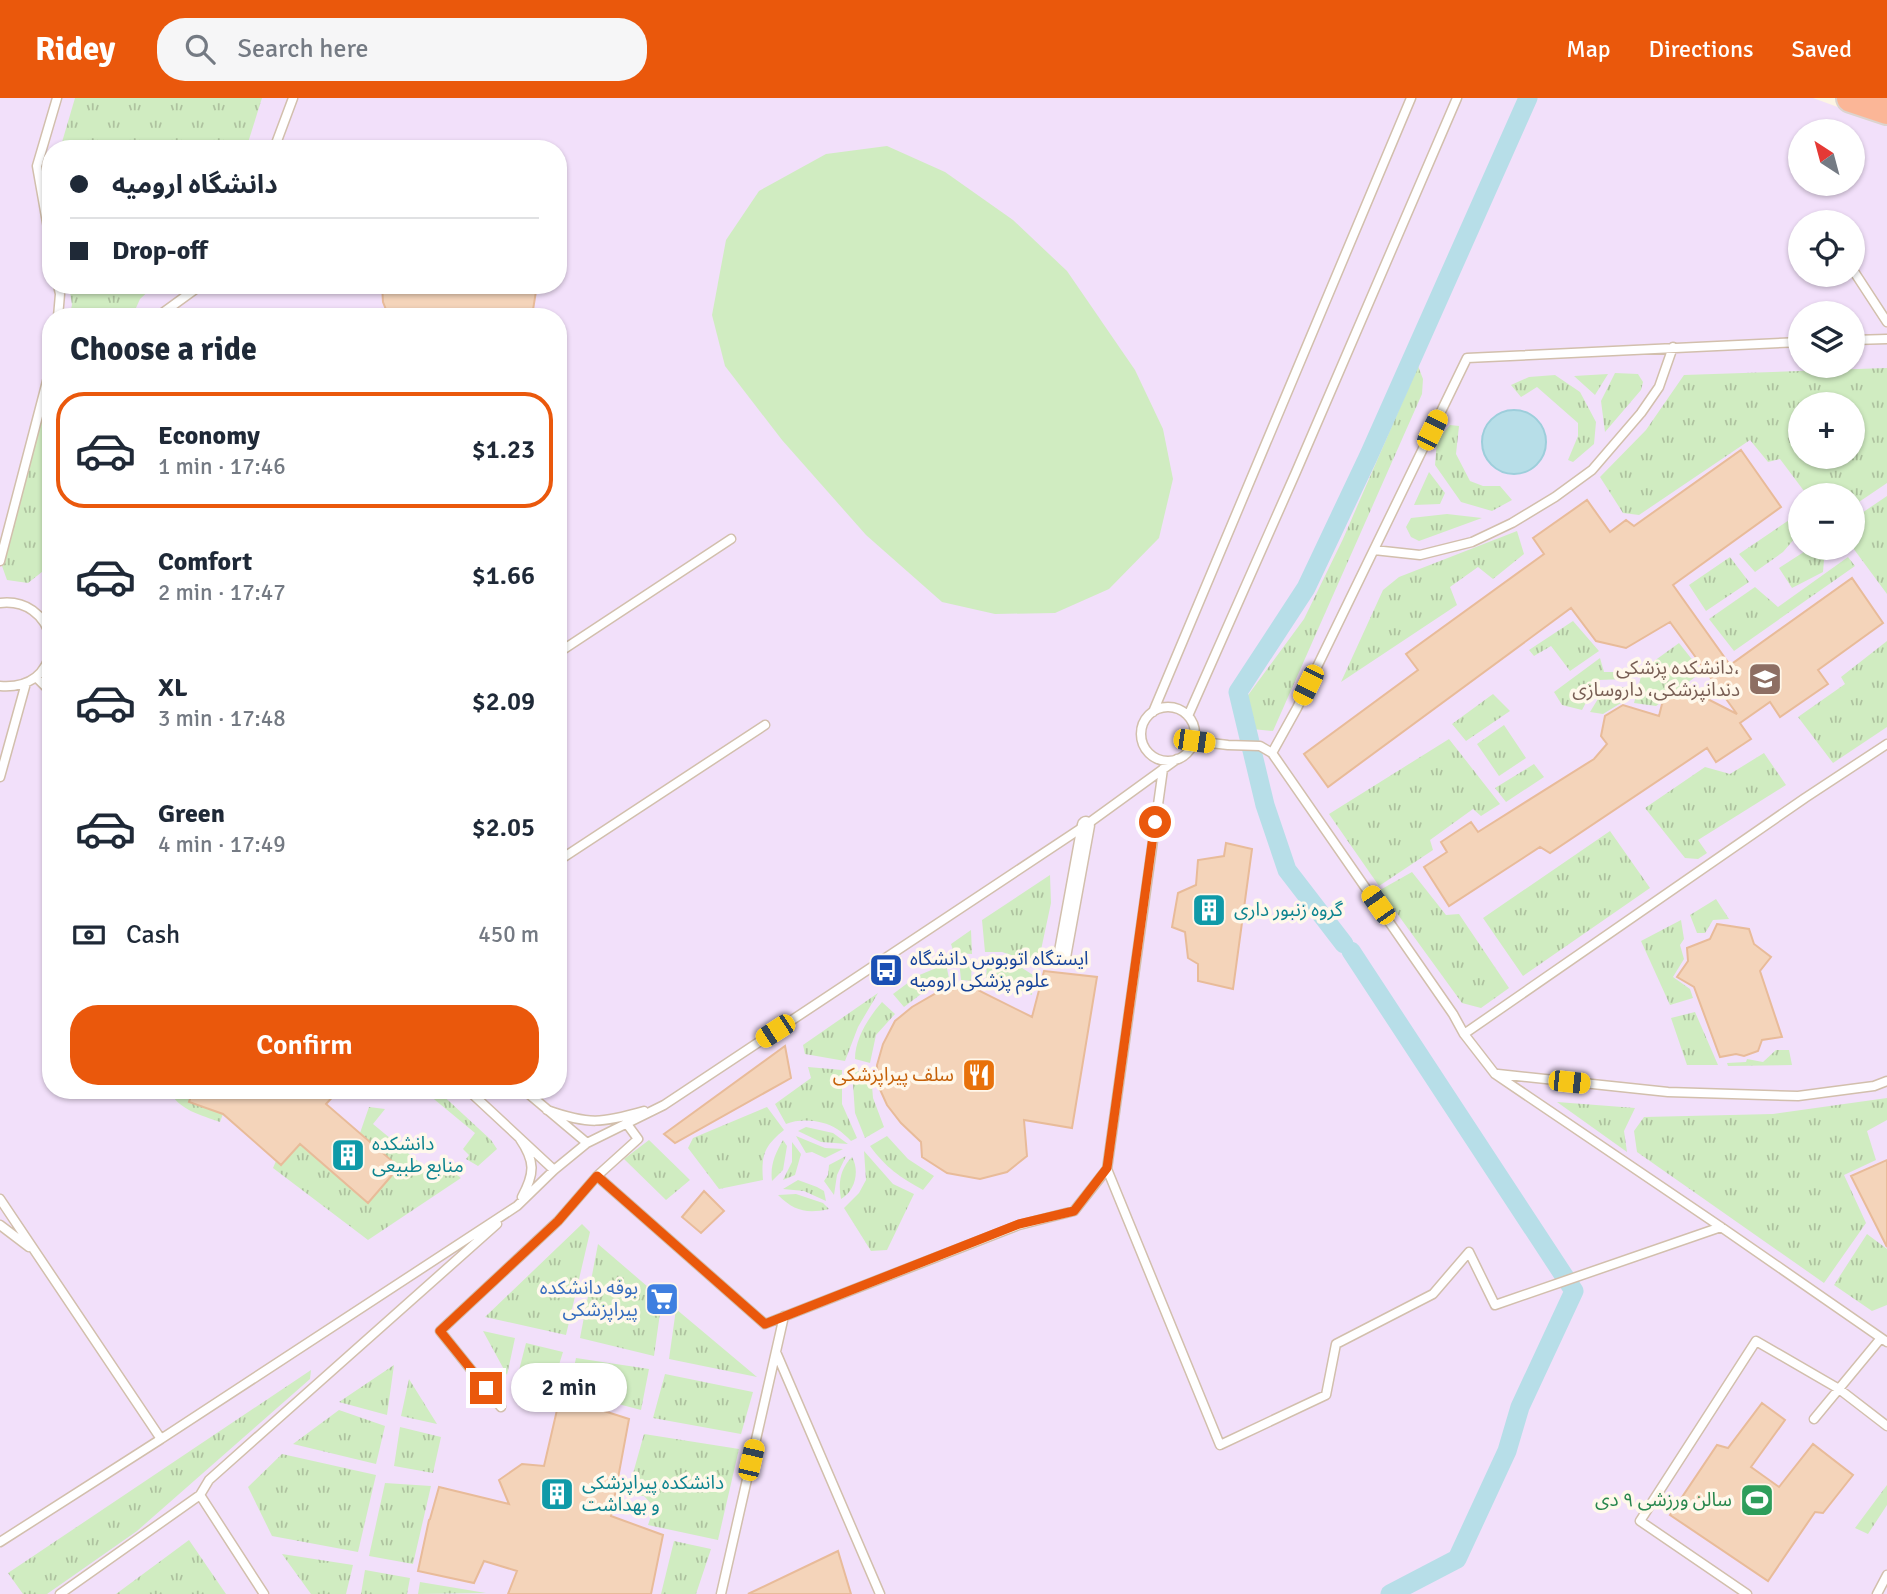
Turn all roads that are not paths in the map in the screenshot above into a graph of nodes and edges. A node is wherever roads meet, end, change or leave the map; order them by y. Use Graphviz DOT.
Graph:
graph roads {
  1 [pos="57,98"];
  2 [pos="293,98"];
  3 [pos="1411,98"];
  4 [pos="1457,98"];
  5 [pos="1852,98"];
  6 [pos="1887,110"];
  7 [pos="45,140"];
  8 [pos="277,140"];
  9 [pos="42,149"];
  10 [pos="42,194"];
  11 [pos="1864,287"];
  12 [pos="189,294"];
  13 [pos="169,308"];
  14 [pos="1887,321"];
  15 [pos="1887,339"];
  16 [pos="1865,340"];
  17 [pos="1788,343"];
  18 [pos="1673,347"];
  19 [pos="42,400"];
  20 [pos="731,539"];
  21 [pos="1374,550"];
  22 [pos="0,561"];
  23 [pos="0,603"];
  24 [pos="42,618"];
  25 [pos="567,647"];
  26 [pos="42,672"];
  27 [pos="36,677"];
  28 [pos="26,683"];
  29 [pos="42,683"];
  30 [pos="0,686"];
  31 [pos="1153,712"];
  32 [pos="1188,716"];
  33 [pos="765,725"];
  34 [pos="1194,741"];
  35 [pos="1887,744"];
  36 [pos="1272,753"];
  37 [pos="1177,759"];
  38 [pos="1163,769"];
  39 [pos="0,777"];
  40 [pos="1086,825"];
  41 [pos="567,855"];
  42 [pos="1062,957"];
  43 [pos="1464,1034"];
  44 [pos="1495,1074"];
  45 [pos="1887,1081"];
  46 [pos="478,1099"];
  47 [pos="534,1099"];
  48 [pos="664,1105"];
  49 [pos="547,1110"];
  50 [pos="628,1124"];
  51 [pos="520,1139"];
  52 [pos="587,1143"];
  53 [pos="1107,1168"];
  54 [pos="554,1170"];
  55 [pos="597,1176"];
  56 [pos="0,1199"];
  57 [pos="517,1206"];
  58 [pos="0,1225"];
  59 [pos="1721,1227"];
  60 [pos="37,1253"];
  61 [pos="784,1317"];
  62 [pos="1884,1340"];
  63 [pos="776,1352"];
  64 [pos="1839,1389"];
  65 [pos="501,1407"];
  66 [pos="1814,1419"];
  67 [pos="1887,1426"];
  68 [pos="161,1439"];
  69 [pos="200,1495"];
  70 [pos="0,1542"];
  71 [pos="1887,1575"];
  72 [pos="60,1594"];
  73 [pos="264,1594"];
  74 [pos="721,1594"];
  75 [pos="880,1594"];
  76 [pos="1747,1594"];
  77 [pos="1877,1594"];
  1 -- 7 [label="lane"];
  2 -- 8 [label="lane"];
  3 -- 31 [label="lane"];
  4 -- 32 [label="lane"];
  5 -- 6 [label="highway"];
  9 -- 10 [label="lane"];
  11 -- 14 [label="lane"];
  12 -- 13 [label="lane"];
  15 -- 16 [label="lane"];
  17 -- 18 [label="lane"];
  18 -- 21 [label="lane"];
  18 -- 21 [label="lane"];
  19 -- 22 [label="lane"];
  20 -- 25 [label="lane"];
  21 -- 36 [label="lane"];
  23 -- 24 [label="lane"];
  26 -- 27 [label="lane"];
  27 -- 28 [label="lane"];
  27 -- 29 [label="lane"];
  28 -- 30 [label="lane"];
  28 -- 39 [label="lane"];
  31 -- 32 [label="lane"];
  31 -- 37 [label="lane"];
  32 -- 34 [label="lane"];
  33 -- 41 [label="lane"];
  34 -- 36 [label="lane"];
  34 -- 37 [label="lane"];
  35 -- 43 [label="lane"];
  36 -- 43 [label="lane"];
  37 -- 38 [label="lane"];
  38 -- 40 [label="lane"];
  38 -- 53 [label="lane"];
  40 -- 42 [label="street"];
  40 -- 48 [label="lane"];
  43 -- 44 [label="lane"];
  44 -- 45 [label="lane"];
  44 -- 59 [label="lane"];
  46 -- 51 [label="lane"];
  47 -- 49 [label="lane"];
  48 -- 49 [label="lane"];
  48 -- 50 [label="lane"];
  49 -- 52 [label="lane"];
  50 -- 52 [label="lane"];
  50 -- 55 [label="lane"];
  51 -- 54 [label="lane"];
  51 -- 57 [label="lane"];
  52 -- 54 [label="lane"];
  53 -- 59 [label="lane"];
  53 -- 61 [label="lane"];
  54 -- 57 [label="lane"];
  55 -- 61 [label="lane"];
  55 -- 65 [label="lane"];
  56 -- 60 [label="lane"];
  57 -- 68 [label="lane"];
  57 -- 69 [label="lane"];
  58 -- 60 [label="lane"];
  59 -- 62 [label="lane"];
  60 -- 68 [label="lane"];
  61 -- 63 [label="lane"];
  62 -- 64 [label="lane"];
  63 -- 74 [label="lane"];
  63 -- 75 [label="lane"];
  64 -- 66 [label="lane"];
  64 -- 67 [label="lane"];
  64 -- 76 [label="lane"];
  68 -- 70 [label="lane"];
  69 -- 72 [label="lane"];
  69 -- 73 [label="lane"];
  71 -- 77 [label="lane"];
}
